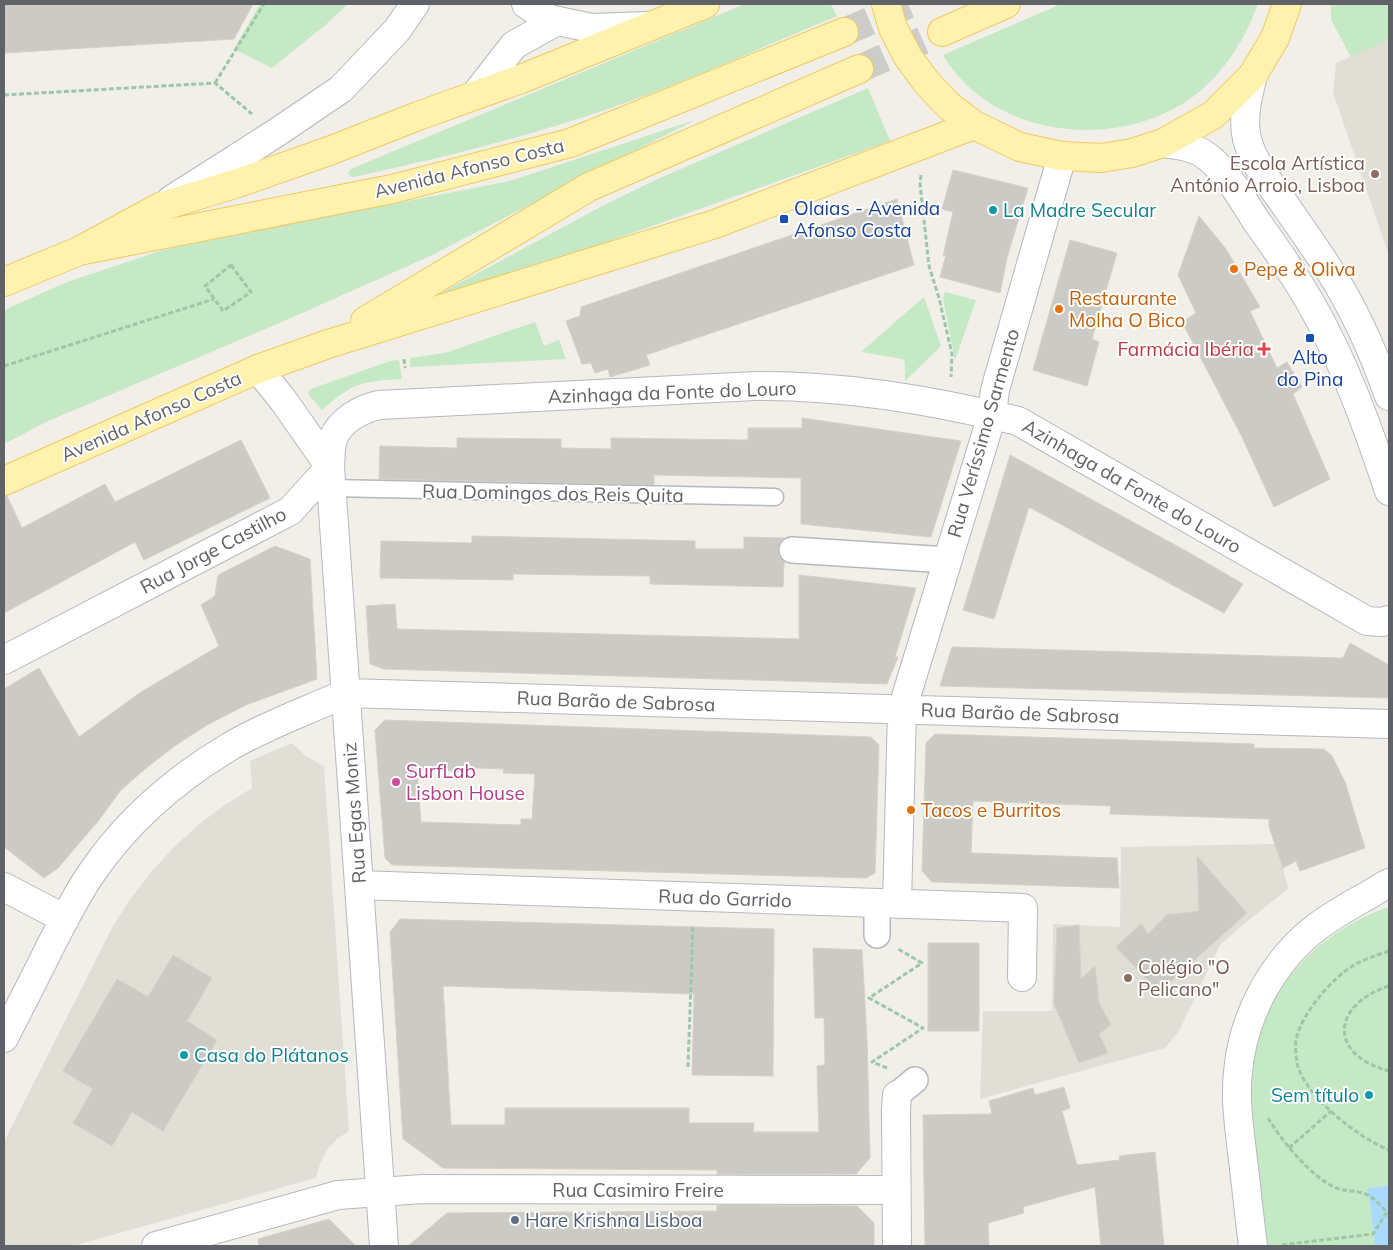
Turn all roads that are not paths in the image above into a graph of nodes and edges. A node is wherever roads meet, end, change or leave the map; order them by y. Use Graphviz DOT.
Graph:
graph roads {
  1 [pos="415,4"];
  2 [pos="526,4"];
  3 [pos="705,4"];
  4 [pos="886,4"];
  5 [pos="1006,4"];
  6 [pos="1287,4"];
  7 [pos="557,21"];
  8 [pos="652,26"];
  9 [pos="844,32"];
  10 [pos="942,32"];
  11 [pos="859,69"];
  12 [pos="1253,75"];
  13 [pos="475,95"];
  14 [pos="974,125"];
  15 [pos="1163,143"];
  16 [pos="1062,156"];
  17 [pos="160,207"];
  18 [pos="79,251"];
  19 [pos="4,282"];
  20 [pos="328,344"];
  21 [pos="258,369"];
  22 [pos="1388,390"];
  23 [pos="1357,401"];
  24 [pos="379,405"];
  25 [pos="992,415"];
  26 [pos="330,478"];
  27 [pos="4,481"];
  28 [pos="1389,491"];
  29 [pos="775,497"];
  30 [pos="792,550"];
  31 [pos="948,560"];
  32 [pos="1389,620"];
  33 [pos="4,660"];
  34 [pos="346,693"];
  35 [pos="902,710"];
  36 [pos="1389,724"];
  37 [pos="1389,883"];
  38 [pos="359,885"];
  39 [pos="4,887"];
  40 [pos="887,904"];
  41 [pos="65,919"];
  42 [pos="877,936"];
  43 [pos="1022,977"];
  44 [pos="4,1038"];
  45 [pos="906,1088"];
  46 [pos="896,1190"];
  47 [pos="380,1192"];
  48 [pos="156,1246"];
  49 [pos="384,1246"];
  50 [pos="897,1246"];
  51 [pos="1265,1246"];
  1 -- 17 [label="street"];
  2 -- 7 [label="street"];
  3 -- 8 [label="main road, Avenida Afonso Costa"];
  4 -- 14 [label="main road"];
  5 -- 10 [label="main road"];
  6 -- 12 [label="main road"];
  7 -- 8 [label="street"];
  7 -- 13 [label="street"];
  8 -- 13 [label="main road, Avenida Afonso Costa"];
  9 -- 18 [label="main road, Avenida Afonso Costa"];
  11 -- 20 [label="main road, Avenida Afonso Costa"];
  12 -- 15 [label="main road"];
  12 -- 22 [label="street"];
  13 -- 17 [label="main road, Avenida Afonso Costa"];
  14 -- 16 [label="main road"];
  14 -- 20 [label="main road, Avenida Afonso Costa"];
  15 -- 16 [label="main road"];
  15 -- 23 [label="street"];
  16 -- 25 [label="street, Rua Veríssimo Sarmento"];
  17 -- 18 [label="main road, Avenida Afonso Costa"];
  18 -- 19 [label="main road, Avenida Afonso Costa"];
  20 -- 21 [label="main road, Avenida Afonso Costa"];
  21 -- 26 [label="street"];
  21 -- 27 [label="main road, Avenida Afonso Costa"];
  22 -- 23 [label="street"];
  23 -- 28 [label="street"];
  24 -- 25 [label="street, Azinhaga da Fonte do Louro"];
  24 -- 26 [label="street, Rua Egas Moniz"];
  25 -- 31 [label="street, Rua Veríssimo Sarmento"];
  25 -- 32 [label="street, Azinhaga da Fonte do Louro"];
  26 -- 29 [label="lane, Rua Domingos dos Reis Quita"];
  26 -- 33 [label="street, Rua Jorge Castilho"];
  26 -- 34 [label="street, Rua Egas Moniz"];
  30 -- 31 [label="street"];
  31 -- 35 [label="street, Rua Veríssimo Sarmento"];
  34 -- 35 [label="street, Rua Barão de Sabrosa"];
  34 -- 38 [label="street, Rua Egas Moniz"];
  34 -- 41 [label="street, Rua Barão de Sabrosa"];
  35 -- 36 [label="street, Rua Barão de Sabrosa"];
  35 -- 40 [label="street, Rua Veríssimo Sarmento"];
  37 -- 51 [label="street"];
  38 -- 40 [label="street, Rua do Garrido"];
  38 -- 47 [label="street, Rua Egas Moniz"];
  39 -- 41 [label="street"];
  40 -- 42 [label="street"];
  40 -- 43 [label="street, Rua do Garrido"];
  41 -- 44 [label="street, Rua Barão de Sabrosa"];
  45 -- 46 [label="street"];
  46 -- 47 [label="street, Rua Casimiro Freire"];
  46 -- 50 [label="street"];
  47 -- 48 [label="street, Rua Casimiro Freire"];
  47 -- 49 [label="street, Rua Egas Moniz"];
}
